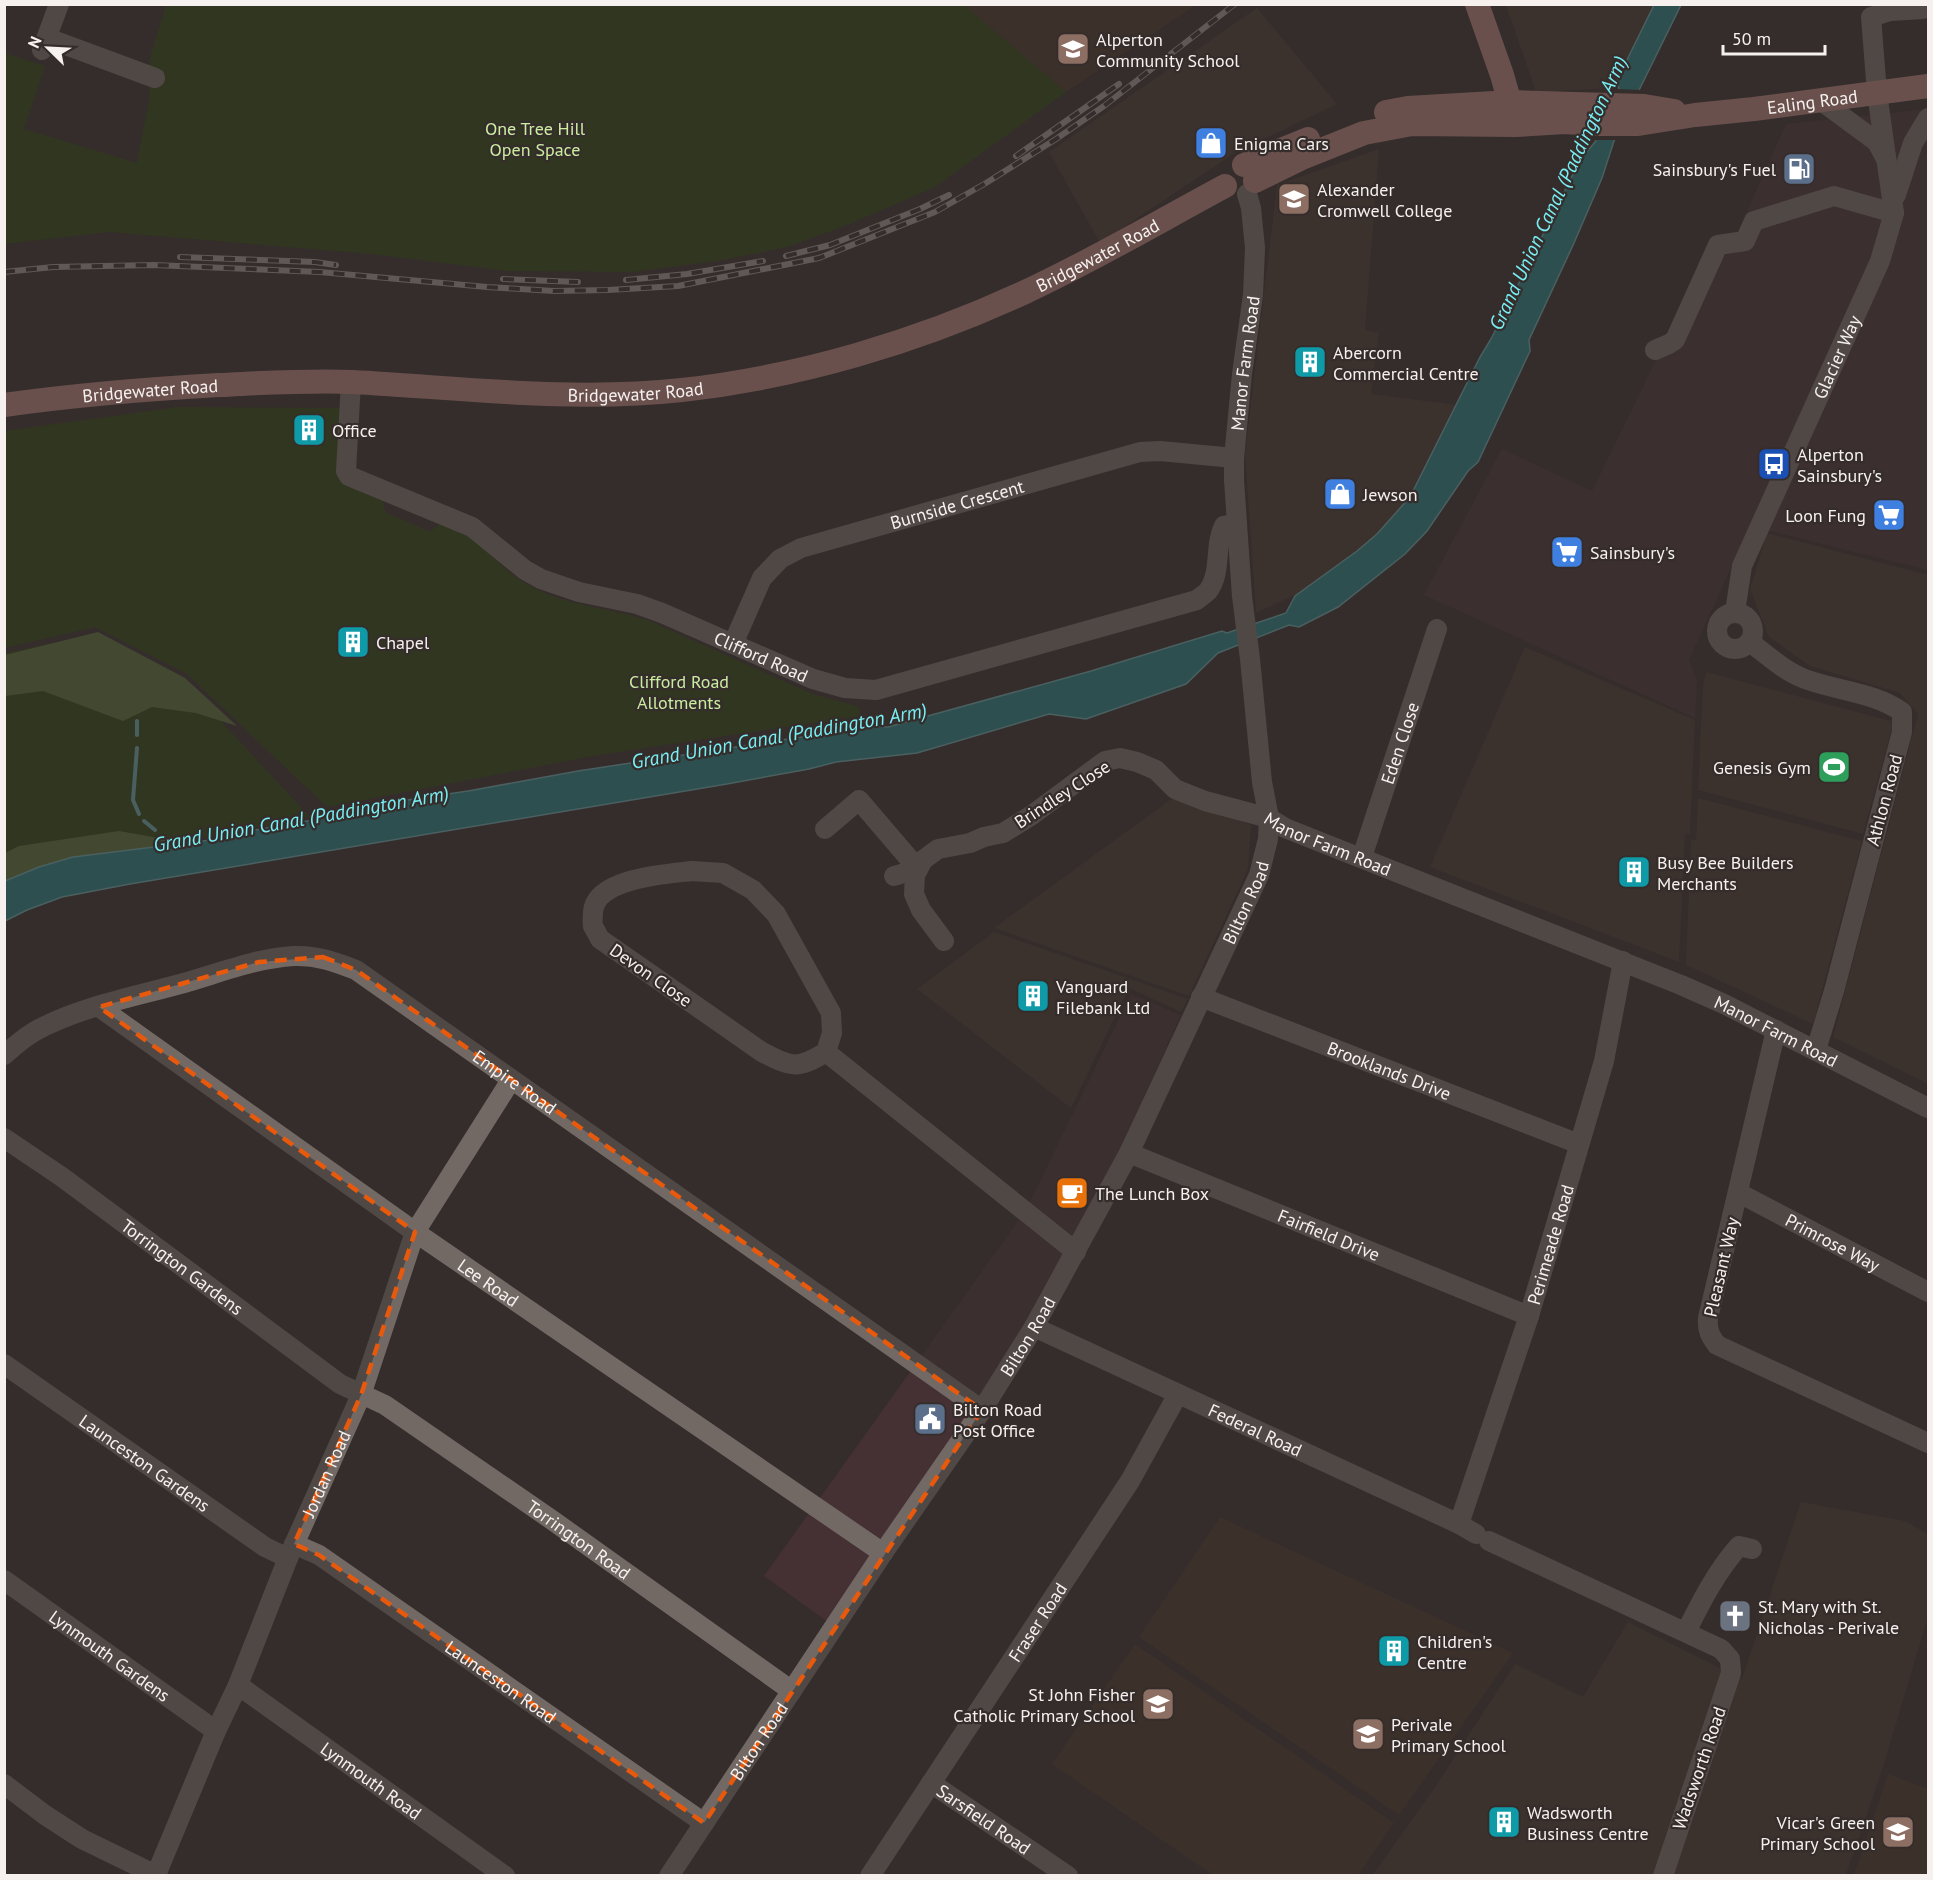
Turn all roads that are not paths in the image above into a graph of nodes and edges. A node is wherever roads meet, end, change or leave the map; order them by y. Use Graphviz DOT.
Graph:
graph roads {
  1 [pos="59,4"];
  2 [pos="1477,4"];
  3 [pos="1923,9"];
  4 [pos="155,78"];
  5 [pos="1929,86"];
  6 [pos="1877,93"];
  7 [pos="1820,100"];
  8 [pos="1513,114"];
  9 [pos="1600,115"];
  10 [pos="1929,118"];
  11 [pos="1888,164"];
  12 [pos="1243,181"];
  13 [pos="1893,209"];
  14 [pos="1655,350"];
  15 [pos="351,382"];
  16 [pos="4,405"];
  17 [pos="1234,458"];
  18 [pos="1237,524"];
  19 [pos="1735,612"];
  20 [pos="1437,629"];
  21 [pos="1750,642"];
  22 [pos="733,644"];
  23 [pos="1269,818"];
  24 [pos="825,829"];
  25 [pos="1362,857"];
  26 [pos="918,869"];
  27 [pos="894,876"];
  28 [pos="942,929"];
  29 [pos="1623,961"];
  30 [pos="1201,997"];
  31 [pos="99,1006"];
  32 [pos="1776,1030"];
  33 [pos="1816,1050"];
  34 [pos="826,1052"];
  35 [pos="4,1056"];
  36 [pos="511,1080"];
  37 [pos="1929,1108"];
  38 [pos="4,1138"];
  39 [pos="1579,1144"];
  40 [pos="1129,1153"];
  41 [pos="1739,1193"];
  42 [pos="415,1232"];
  43 [pos="1076,1252"];
  44 [pos="1929,1292"];
  45 [pos="1529,1316"];
  46 [pos="1034,1326"];
  47 [pos="4,1364"];
  48 [pos="1178,1394"];
  49 [pos="361,1395"];
  50 [pos="982,1410"];
  51 [pos="1929,1443"];
  52 [pos="1459,1524"];
  53 [pos="1752,1549"];
  54 [pos="291,1551"];
  55 [pos="883,1553"];
  56 [pos="4,1580"];
  57 [pos="1686,1632"];
  58 [pos="1730,1659"];
  59 [pos="238,1685"];
  60 [pos="792,1691"];
  61 [pos="216,1731"];
  62 [pos="932,1783"];
  63 [pos="4,1784"];
  64 [pos="704,1823"];
  65 [pos="157,1875"];
  66 [pos="505,1875"];
  67 [pos="669,1875"];
  68 [pos="870,1875"];
  69 [pos="1068,1875"];
  70 [pos="1663,1875"];
  1 -- 4 [label="street"];
  2 -- 8 [label="main road"];
  3 -- 6 [label="street, Glacier Way"];
  5 -- 6 [label="main road, Ealing Road"];
  6 -- 7 [label="main road, Ealing Road"];
  6 -- 11 [label="street, Glacier Way"];
  7 -- 9 [label="main road, Ealing Road"];
  7 -- 11 [label="street"];
  8 -- 9 [label="main road, Ealing Road"];
  8 -- 9 [label="main road, Ealing Road"];
  8 -- 12 [label="main road, Bridgewater Road"];
  10 -- 13 [label="street"];
  11 -- 13 [label="street, Glacier Way"];
  12 -- 15 [label="main road, Bridgewater Road"];
  12 -- 17 [label="street, Manor Farm Road"];
  13 -- 14 [label="street"];
  13 -- 19 [label="street, Glacier Way"];
  15 -- 16 [label="main road, Bridgewater Road"];
  15 -- 22 [label="street, Clifford Road"];
  17 -- 18 [label="street, Manor Farm Road"];
  17 -- 22 [label="street, Burnside Crescent"];
  18 -- 22 [label="street, Clifford Road"];
  18 -- 23 [label="street, Manor Farm Road"];
  19 -- 21 [label="street"];
  19 -- 21 [label="street"];
  20 -- 25 [label="street, Eden Close"];
  21 -- 33 [label="street, Athlon Road"];
  23 -- 25 [label="street, Manor Farm Road"];
  23 -- 26 [label="street, Brindley Close"];
  23 -- 30 [label="street, Bilton Road"];
  24 -- 26 [label="street"];
  25 -- 29 [label="street, Manor Farm Road"];
  26 -- 27 [label="street"];
  26 -- 28 [label="street"];
  29 -- 32 [label="street, Manor Farm Road"];
  29 -- 39 [label="street, Perimeade Road"];
  30 -- 39 [label="street, Brooklands Drive"];
  30 -- 40 [label="street, Bilton Road"];
  31 -- 35 [label="street, Empire Road"];
  31 -- 36 [label="street, Empire Road"];
  31 -- 42 [label="street, Lee Road"];
  32 -- 33 [label="street, Manor Farm Road"];
  32 -- 41 [label="street, Pleasant Way"];
  33 -- 37 [label="street, Manor Farm Road"];
  34 -- 34 [label="street, Devon Close"];
  34 -- 43 [label="street"];
  36 -- 42 [label="street, Jordan Road"];
  36 -- 50 [label="street, Empire Road"];
  38 -- 49 [label="street, Torrington Gardens"];
  39 -- 45 [label="street, Perimeade Road"];
  40 -- 43 [label="street, Bilton Road"];
  40 -- 45 [label="street, Fairfield Drive"];
  41 -- 44 [label="street, Primrose Way"];
  41 -- 51 [label="street, Pleasant Way"];
  42 -- 49 [label="street, Jordan Road"];
  42 -- 55 [label="street, Lee Road"];
  43 -- 46 [label="street, Bilton Road"];
  45 -- 52 [label="street, Perimeade Road"];
  46 -- 48 [label="street, Federal Road"];
  46 -- 50 [label="street, Bilton Road"];
  47 -- 54 [label="street, Launceston Gardens"];
  48 -- 52 [label="street, Federal Road"];
  48 -- 62 [label="street, Fraser Road"];
  49 -- 54 [label="street, Jordan Road"];
  49 -- 60 [label="street, Torrington Road"];
  50 -- 55 [label="street, Bilton Road"];
  52 -- 57 [label="street, Federal Road"];
  53 -- 57 [label="street"];
  54 -- 59 [label="street, Jordan Road"];
  54 -- 64 [label="street, Launceston Road"];
  55 -- 60 [label="street, Bilton Road"];
  56 -- 61 [label="street, Lynmouth Gardens"];
  57 -- 58 [label="street, Federal Road"];
  58 -- 70 [label="street, Wadsworth Road"];
  59 -- 61 [label="street, Jordan Road"];
  59 -- 66 [label="street, Lynmouth Road"];
  60 -- 64 [label="street, Bilton Road"];
  61 -- 65 [label="street, Jordan Road"];
  62 -- 68 [label="street, Fraser Road"];
  62 -- 69 [label="street, Sarsfield Road"];
  63 -- 65 [label="street"];
  64 -- 67 [label="street, Bilton Road"];
}
